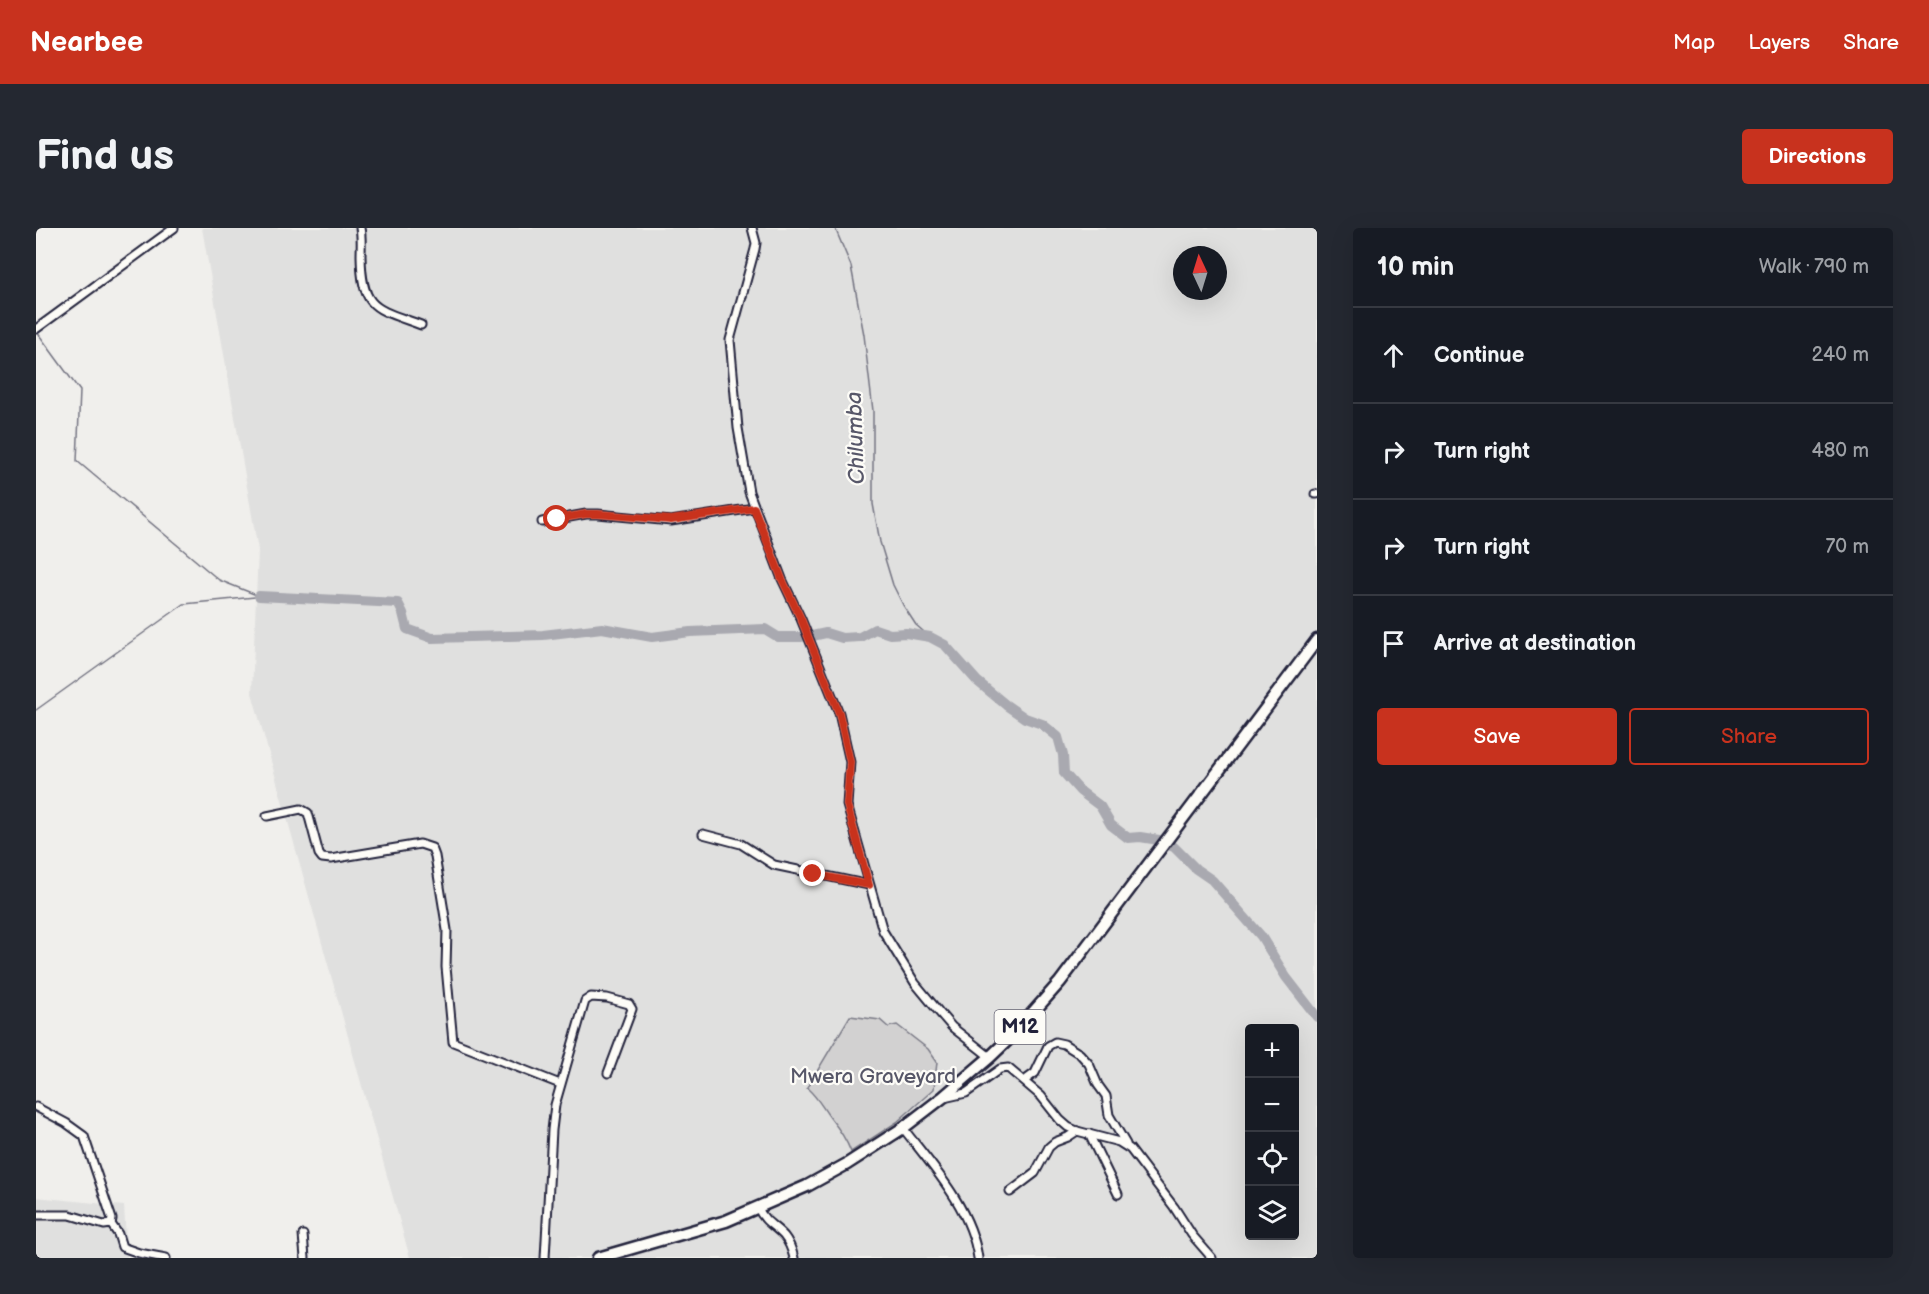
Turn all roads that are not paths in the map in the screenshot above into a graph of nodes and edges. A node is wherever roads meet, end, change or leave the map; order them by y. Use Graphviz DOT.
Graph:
graph roads {
  1 [pos="174,228"];
  2 [pos="360,228"];
  3 [pos="752,228"];
  4 [pos="421,325"];
  5 [pos="36,329"];
  6 [pos="754,508"];
  7 [pos="542,522"];
  8 [pos="1317,640"];
  9 [pos="267,816"];
  10 [pos="702,834"];
  11 [pos="869,885"];
  12 [pos="990,1057"];
  13 [pos="608,1073"];
  14 [pos="1024,1081"];
  15 [pos="560,1084"];
  16 [pos="942,1098"];
  17 [pos="36,1107"];
  18 [pos="903,1128"];
  19 [pos="1077,1131"];
  20 [pos="1089,1134"];
  21 [pos="1128,1146"];
  22 [pos="1010,1192"];
  23 [pos="1118,1194"];
  24 [pos="758,1208"];
  25 [pos="36,1215"];
  26 [pos="111,1224"];
  27 [pos="303,1235"];
  28 [pos="166,1258"];
  29 [pos="305,1258"];
  30 [pos="545,1258"];
  31 [pos="598,1258"];
  32 [pos="794,1258"];
  33 [pos="978,1258"];
  34 [pos="1212,1258"];
  1 -- 5 [label="street"];
  2 -- 4 [label="street"];
  3 -- 6 [label="street"];
  6 -- 7 [label="street"];
  6 -- 11 [label="street"];
  8 -- 12 [label="highway, M12"];
  9 -- 15 [label="street"];
  10 -- 11 [label="street"];
  11 -- 12 [label="street"];
  12 -- 16 [label="highway, M12"];
  13 -- 15 [label="street"];
  14 -- 16 [label="street"];
  14 -- 19 [label="street"];
  14 -- 21 [label="street"];
  15 -- 30 [label="street"];
  16 -- 18 [label="highway, M12"];
  17 -- 26 [label="street"];
  18 -- 24 [label="highway, M12"];
  18 -- 33 [label="street"];
  19 -- 20 [label="street"];
  19 -- 22 [label="street"];
  20 -- 21 [label="street"];
  20 -- 23 [label="street"];
  21 -- 34 [label="street"];
  24 -- 31 [label="highway, M12"];
  24 -- 32 [label="street"];
  25 -- 26 [label="street"];
  26 -- 28 [label="street"];
  27 -- 29 [label="street"];
}
